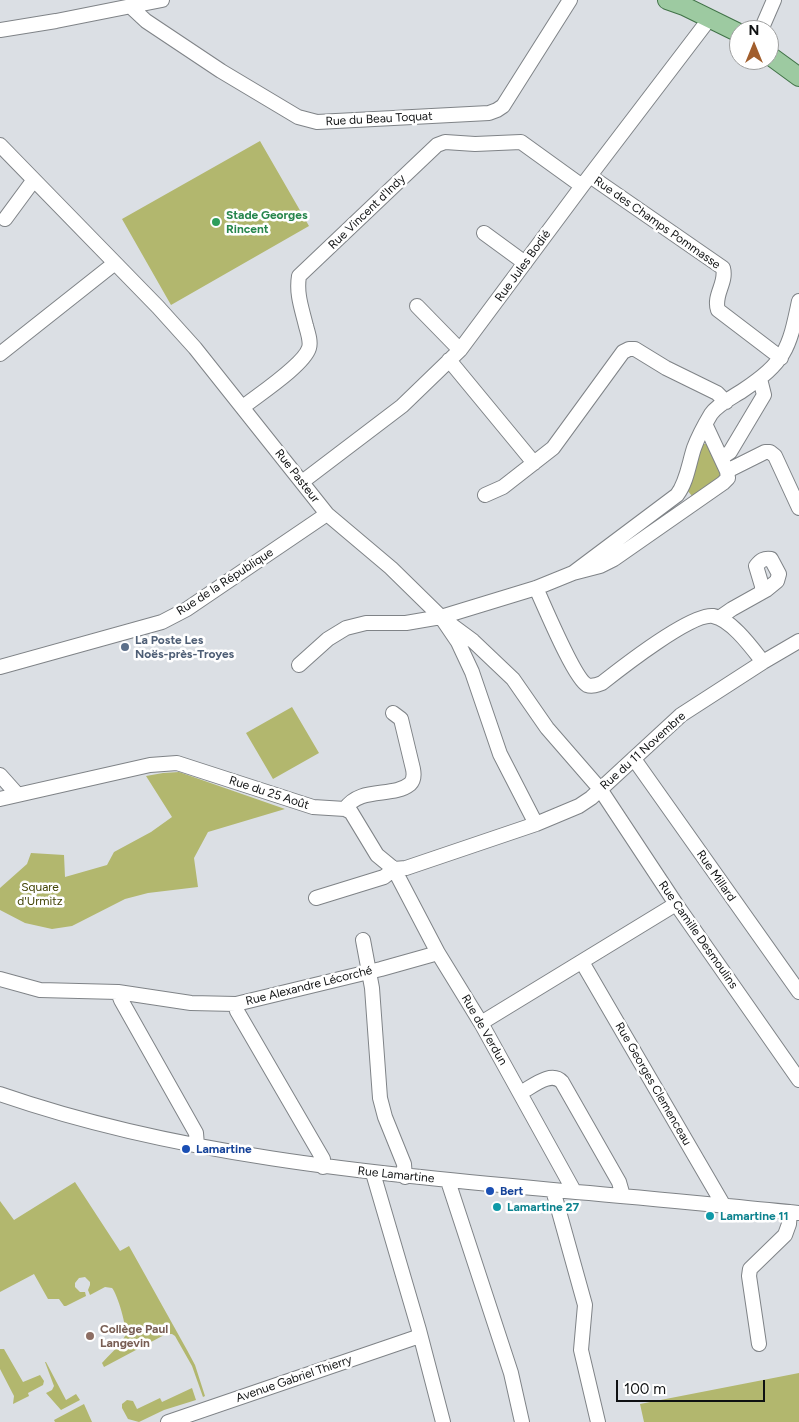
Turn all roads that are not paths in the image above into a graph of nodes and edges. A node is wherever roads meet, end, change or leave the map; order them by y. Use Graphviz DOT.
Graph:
graph roads {
  1 [pos="162,0"];
  2 [pos="570,0"];
  3 [pos="667,0"];
  4 [pos="774,0"];
  5 [pos="685,3"];
  6 [pos="131,7"];
  7 [pos="710,18"];
  8 [pos="765,20"];
  9 [pos="729,28"];
  10 [pos="0,30"];
  11 [pos="779,62"];
  12 [pos="799,77"];
  13 [pos="0,146"];
  14 [pos="33,181"];
  15 [pos="586,181"];
  16 [pos="5,219"];
  17 [pos="484,233"];
  18 [pos="115,263"];
  19 [pos="525,263"];
  20 [pos="799,301"];
  21 [pos="417,306"];
  22 [pos="460,350"];
  23 [pos="0,354"];
  24 [pos="781,358"];
  25 [pos="449,360"];
  26 [pos="760,379"];
  27 [pos="726,402"];
  28 [pos="243,407"];
  29 [pos="706,426"];
  30 [pos="721,458"];
  31 [pos="534,464"];
  32 [pos="727,471"];
  33 [pos="302,482"];
  34 [pos="485,495"];
  35 [pos="677,495"];
  36 [pos="690,506"];
  37 [pos="799,508"];
  38 [pos="327,514"];
  39 [pos="573,573"];
  40 [pos="536,588"];
  41 [pos="762,592"];
  42 [pos="441,617"];
  43 [pos="719,618"];
  44 [pos="799,641"];
  45 [pos="493,660"];
  46 [pos="763,662"];
  47 [pos="299,665"];
  48 [pos="0,667"];
  49 [pos="472,672"];
  50 [pos="393,713"];
  51 [pos="634,759"];
  52 [pos="0,775"];
  53 [pos="600,789"];
  54 [pos="17,794"];
  55 [pos="0,799"];
  56 [pos="345,809"];
  57 [pos="536,824"];
  58 [pos="394,869"];
  59 [pos="316,898"];
  60 [pos="676,904"];
  61 [pos="362,940"];
  62 [pos="438,953"];
  63 [pos="582,962"];
  64 [pos="369,971"];
  65 [pos="0,979"];
  66 [pos="118,992"];
  67 [pos="799,992"];
  68 [pos="236,1004"];
  69 [pos="481,1023"];
  70 [pos="799,1080"];
  71 [pos="520,1093"];
  72 [pos="0,1094"];
  73 [pos="197,1145"];
  74 [pos="323,1167"];
  75 [pos="373,1173"];
  76 [pos="405,1177"];
  77 [pos="448,1181"];
  78 [pos="552,1190"];
  79 [pos="574,1191"];
  80 [pos="623,1196"];
  81 [pos="724,1206"];
  82 [pos="794,1212"];
  83 [pos="420,1336"];
  84 [pos="760,1344"];
  85 [pos="168,1422"];
  86 [pos="443,1422"];
  87 [pos="522,1422"];
  88 [pos="598,1422"];
  1 -- 6 [label="street"];
  2 -- 6 [label="street, Rue du Beau Toquat"];
  3 -- 5 [label="main road"];
  4 -- 8 [label="street"];
  5 -- 7 [label="main road"];
  6 -- 10 [label="street"];
  7 -- 9 [label="main road"];
  7 -- 15 [label="street, Rue Jules Bodié"];
  11 -- 12 [label="main road"];
  13 -- 14 [label="street, Rue Pasteur"];
  14 -- 16 [label="street"];
  14 -- 18 [label="street, Rue Pasteur"];
  15 -- 19 [label="street, Rue Jules Bodié"];
  15 -- 24 [label="street, Rue des Champs Pommasse"];
  15 -- 28 [label="street, Rue Vincent d'Indy"];
  17 -- 19 [label="street"];
  18 -- 23 [label="street"];
  18 -- 28 [label="street, Rue Pasteur"];
  19 -- 22 [label="street, Rue Jules Bodié"];
  20 -- 24 [label="street"];
  21 -- 22 [label="street"];
  22 -- 25 [label="street, Rue Jules Bodié"];
  24 -- 26 [label="street"];
  25 -- 31 [label="street"];
  25 -- 33 [label="street, Rue Jules Bodié"];
  26 -- 27 [label="street"];
  26 -- 30 [label="street"];
  27 -- 29 [label="street"];
  27 -- 31 [label="street"];
  28 -- 33 [label="street, Rue Pasteur"];
  29 -- 30 [label="street"];
  29 -- 35 [label="street"];
  30 -- 32 [label="street"];
  31 -- 34 [label="street"];
  32 -- 36 [label="street"];
  32 -- 37 [label="street"];
  33 -- 38 [label="street, Rue Pasteur"];
  35 -- 36 [label="street"];
  35 -- 39 [label="street"];
  36 -- 39 [label="street"];
  38 -- 42 [label="street, Rue Pasteur"];
  38 -- 48 [label="street, Rue de la République"];
  39 -- 40 [label="street"];
  40 -- 42 [label="street"];
  40 -- 43 [label="street"];
  41 -- 43 [label="street"];
  42 -- 45 [label="street, Rue Camille Desmoulins"];
  42 -- 47 [label="street"];
  42 -- 49 [label="street, Rue Pasteur"];
  43 -- 46 [label="street"];
  44 -- 46 [label="street, Rue du 11 Novembre"];
  45 -- 49 [label="street"];
  45 -- 53 [label="street, Rue Camille Desmoulins"];
  46 -- 51 [label="street, Rue du 11 Novembre"];
  49 -- 57 [label="street, Rue Pasteur"];
  50 -- 56 [label="street"];
  51 -- 53 [label="street, Rue du 11 Novembre"];
  51 -- 67 [label="street, Rue Millard"];
  52 -- 54 [label="street"];
  53 -- 57 [label="street, Rue du 11 Novembre"];
  53 -- 60 [label="street, Rue Camille Desmoulins"];
  54 -- 55 [label="street, Rue du 25 Août"];
  54 -- 56 [label="street, Rue du 25 Août"];
  56 -- 58 [label="street"];
  57 -- 58 [label="street"];
  58 -- 59 [label="street"];
  58 -- 62 [label="street, Rue de Verdun"];
  60 -- 63 [label="street"];
  60 -- 70 [label="street, Rue Camille Desmoulins"];
  61 -- 64 [label="street"];
  62 -- 64 [label="street, Rue Alexandre Lécorché"];
  62 -- 69 [label="street, Rue de Verdun"];
  63 -- 69 [label="street"];
  63 -- 81 [label="street, Rue Georges Clemenceau"];
  64 -- 68 [label="street, Rue Alexandre Lécorché"];
  64 -- 76 [label="street"];
  65 -- 66 [label="street, Rue Alexandre Lécorché"];
  66 -- 68 [label="street, Rue Alexandre Lécorché"];
  66 -- 73 [label="street"];
  68 -- 74 [label="street"];
  69 -- 71 [label="street, Rue de Verdun"];
  71 -- 79 [label="street, Rue de Verdun"];
  71 -- 80 [label="street"];
  72 -- 73 [label="street, Rue Lamartine"];
  73 -- 74 [label="street, Rue Lamartine"];
  74 -- 75 [label="street, Rue Lamartine"];
  75 -- 76 [label="street, Rue Lamartine"];
  75 -- 83 [label="street"];
  76 -- 77 [label="street, Rue Lamartine"];
  77 -- 78 [label="street, Rue Lamartine"];
  77 -- 87 [label="street"];
  78 -- 79 [label="street, Rue Lamartine"];
  78 -- 88 [label="street"];
  79 -- 80 [label="street, Rue Lamartine"];
  80 -- 81 [label="street, Rue Lamartine"];
  81 -- 82 [label="street, Rue Lamartine"];
  82 -- 84 [label="street"];
  83 -- 85 [label="street, Avenue Gabriel Thierry"];
  83 -- 86 [label="street"];
}
